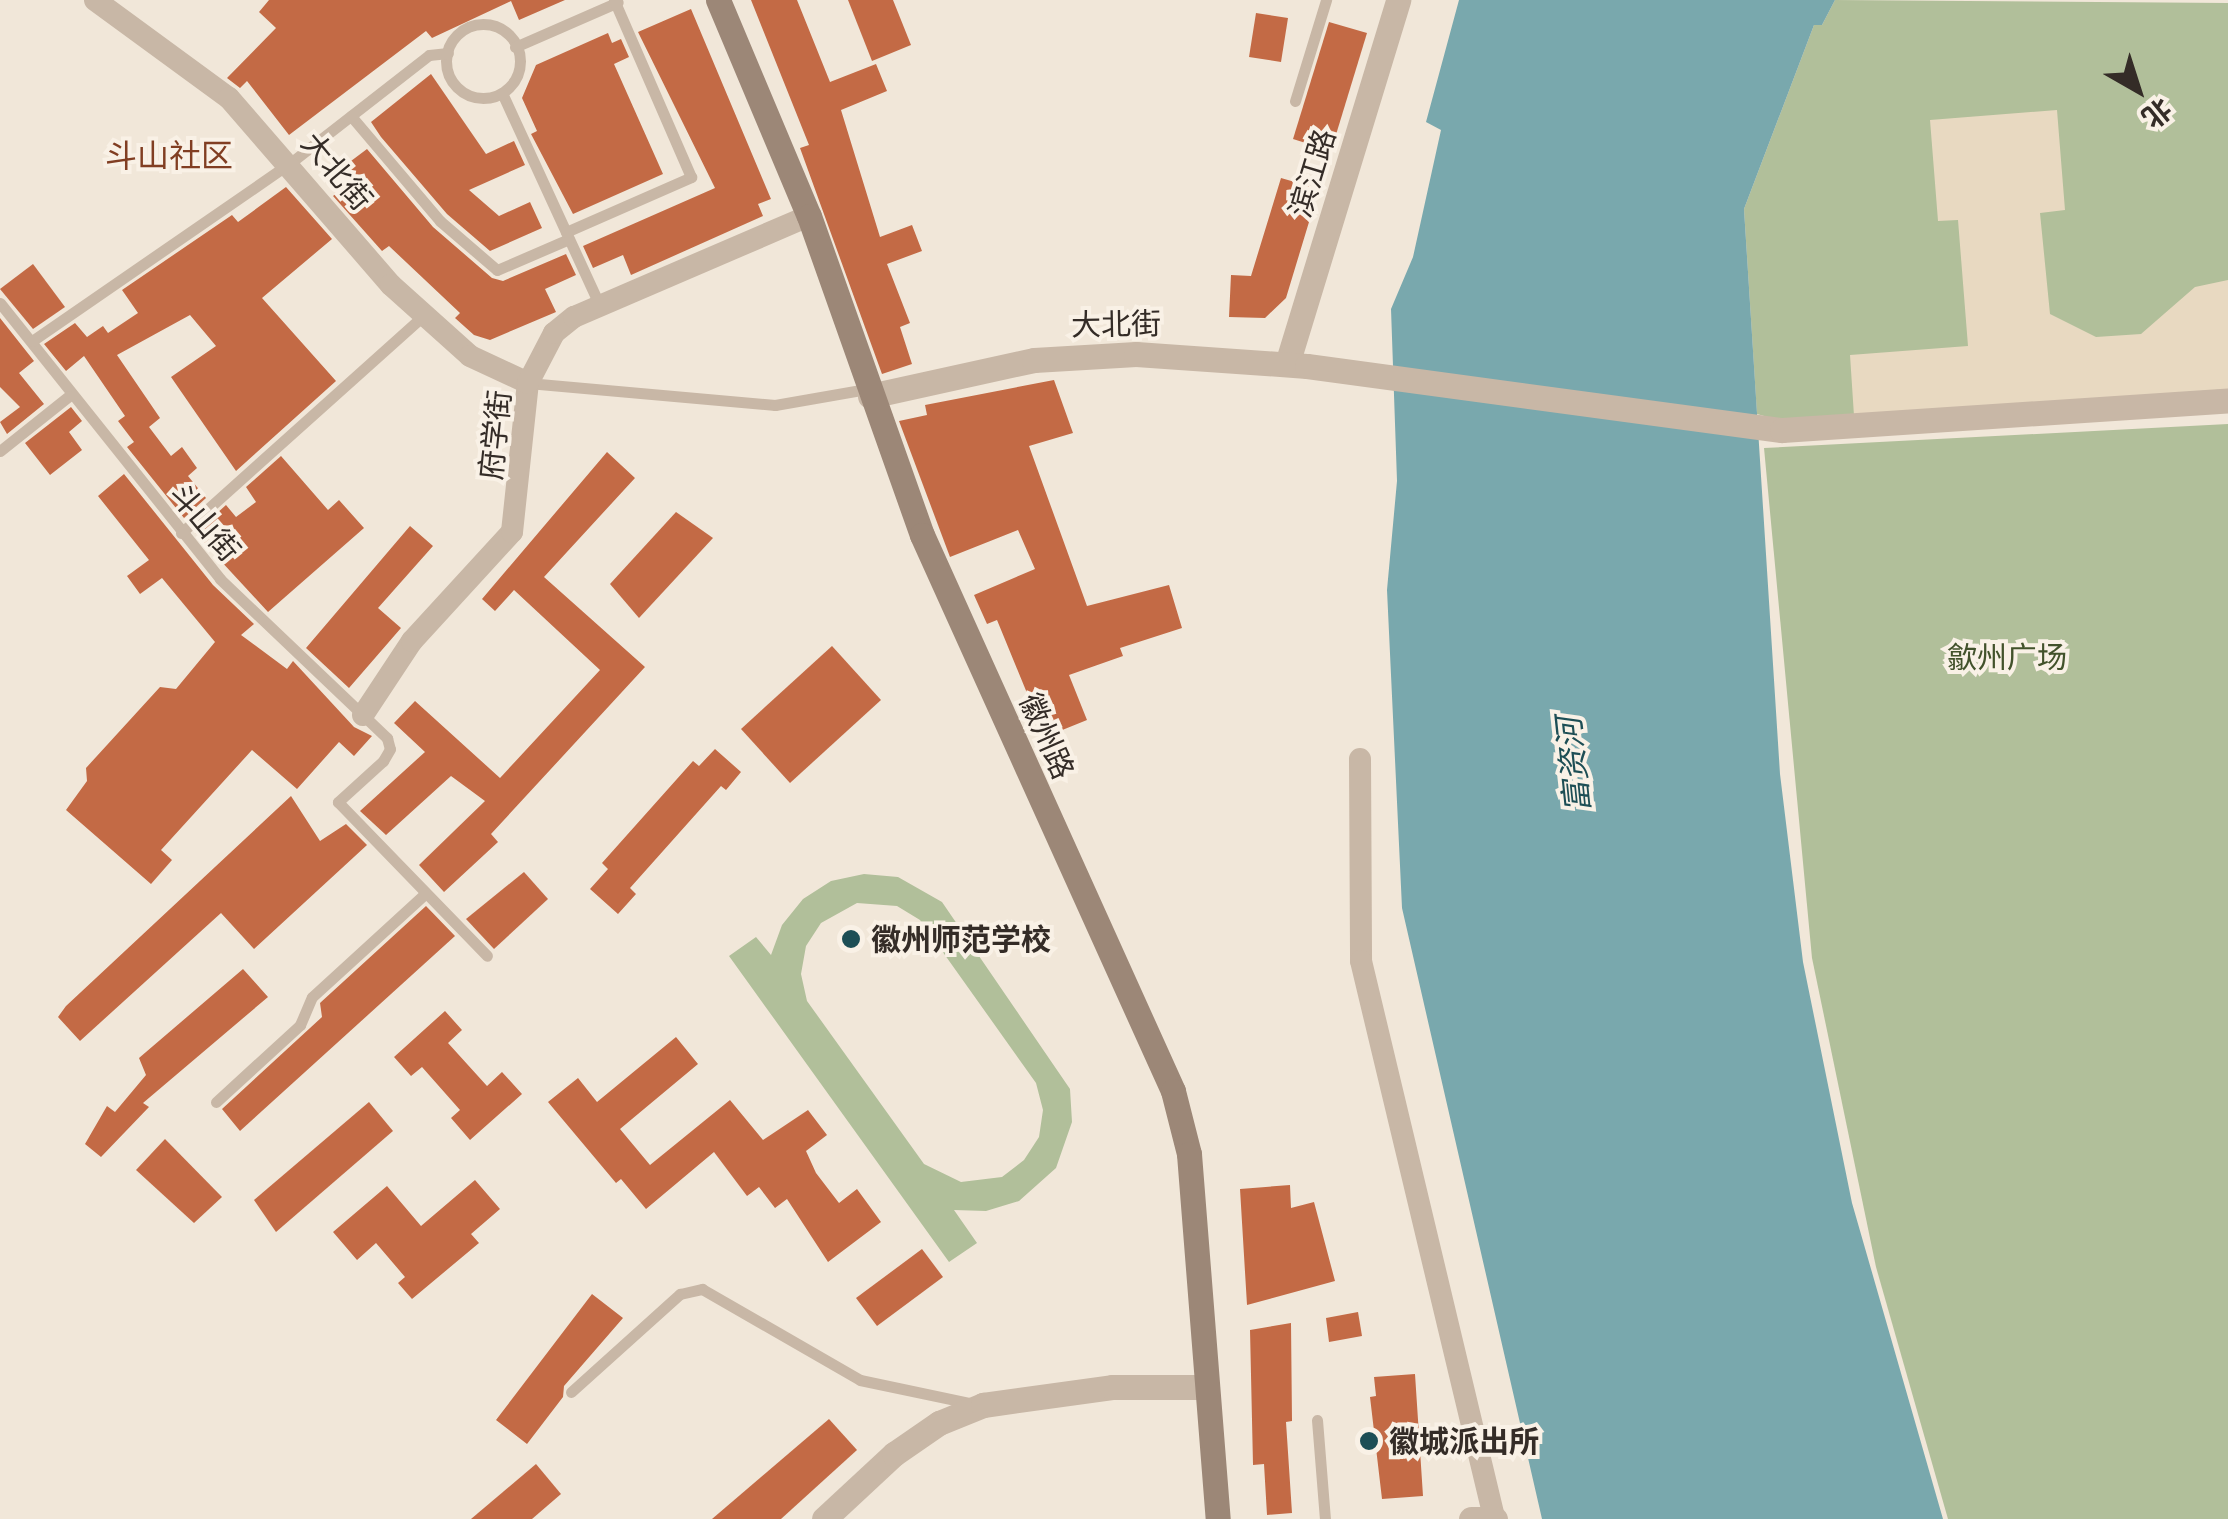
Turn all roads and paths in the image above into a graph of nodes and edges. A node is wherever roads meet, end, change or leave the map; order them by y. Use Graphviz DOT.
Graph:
graph roads {
  1 [pos="94,0"];
  2 [pos="718,0"];
  3 [pos="1326,0"];
  4 [pos="1398,0"];
  5 [pos="617,1"];
  6 [pos="515,46"];
  7 [pos="448,53"];
  8 [pos="502,93"];
  9 [pos="1295,101"];
  10 [pos="350,116"];
  11 [pos="289,164"];
  12 [pos="808,216"];
  13 [pos="567,235"];
  14 [pos="0,304"];
  15 [pos="600,306"];
  16 [pos="424,315"];
  17 [pos="32,341"];
  18 [pos="1297,365"];
  19 [pos="528,383"];
  20 [pos="869,392"];
  21 [pos="69,396"];
  22 [pos="2228,400"];
  23 [pos="0,451"];
  24 [pos="181,532"];
  25 [pos="363,715"];
  26 [pos="1360,760"];
  27 [pos="426,893"];
  28 [pos="487,956"];
  29 [pos="216,1102"];
  30 [pos="1208,1386"];
  31 [pos="571,1392"];
  32 [pos="983,1405"];
  33 [pos="1317,1420"];
  34 [pos="1487,1518"];
  35 [pos="824,1519"];
  36 [pos="1218,1519"];
  37 [pos="1325,1519"];
  1 -- 11 [label="street, 大北街"];
  2 -- 12 [label="main road, 徽州路"];
  3 -- 9 [label="lane"];
  4 -- 18 [label="street, 滨江路"];
  5 -- 6 [label="lane"];
  5 -- 13 [label="lane"];
  6 -- 7 [label="lane"];
  6 -- 8 [label="lane"];
  7 -- 8 [label="lane"];
  7 -- 10 [label="lane"];
  8 -- 13 [label="lane"];
  10 -- 11 [label="lane"];
  10 -- 13 [label="lane"];
  11 -- 16 [label="street, 大北街"];
  11 -- 17 [label="lane"];
  12 -- 15 [label="street, 府学街"];
  12 -- 20 [label="main road, 徽州路"];
  13 -- 15 [label="lane"];
  14 -- 17 [label="lane, 斗山街"];
  15 -- 19 [label="street, 府学街"];
  16 -- 19 [label="street, 大北街"];
  16 -- 24 [label="lane"];
  17 -- 21 [label="lane, 斗山街"];
  18 -- 20 [label="street, 大北街"];
  18 -- 22 [label="street, 大北街"];
  19 -- 20 [label="lane"];
  19 -- 25 [label="street, 府学街"];
  20 -- 30 [label="main road, 徽州路"];
  21 -- 23 [label="lane"];
  21 -- 24 [label="lane, 斗山街"];
  24 -- 25 [label="lane, 斗山街"];
  25 -- 27 [label="lane, 斗山街"];
  26 -- 34 [label="street"];
  27 -- 28 [label="lane"];
  27 -- 29 [label="lane"];
  30 -- 32 [label="street"];
  30 -- 36 [label="main road, 徽州路"];
  31 -- 32 [label="lane"];
  32 -- 35 [label="street"];
  33 -- 37 [label="lane"];
}
